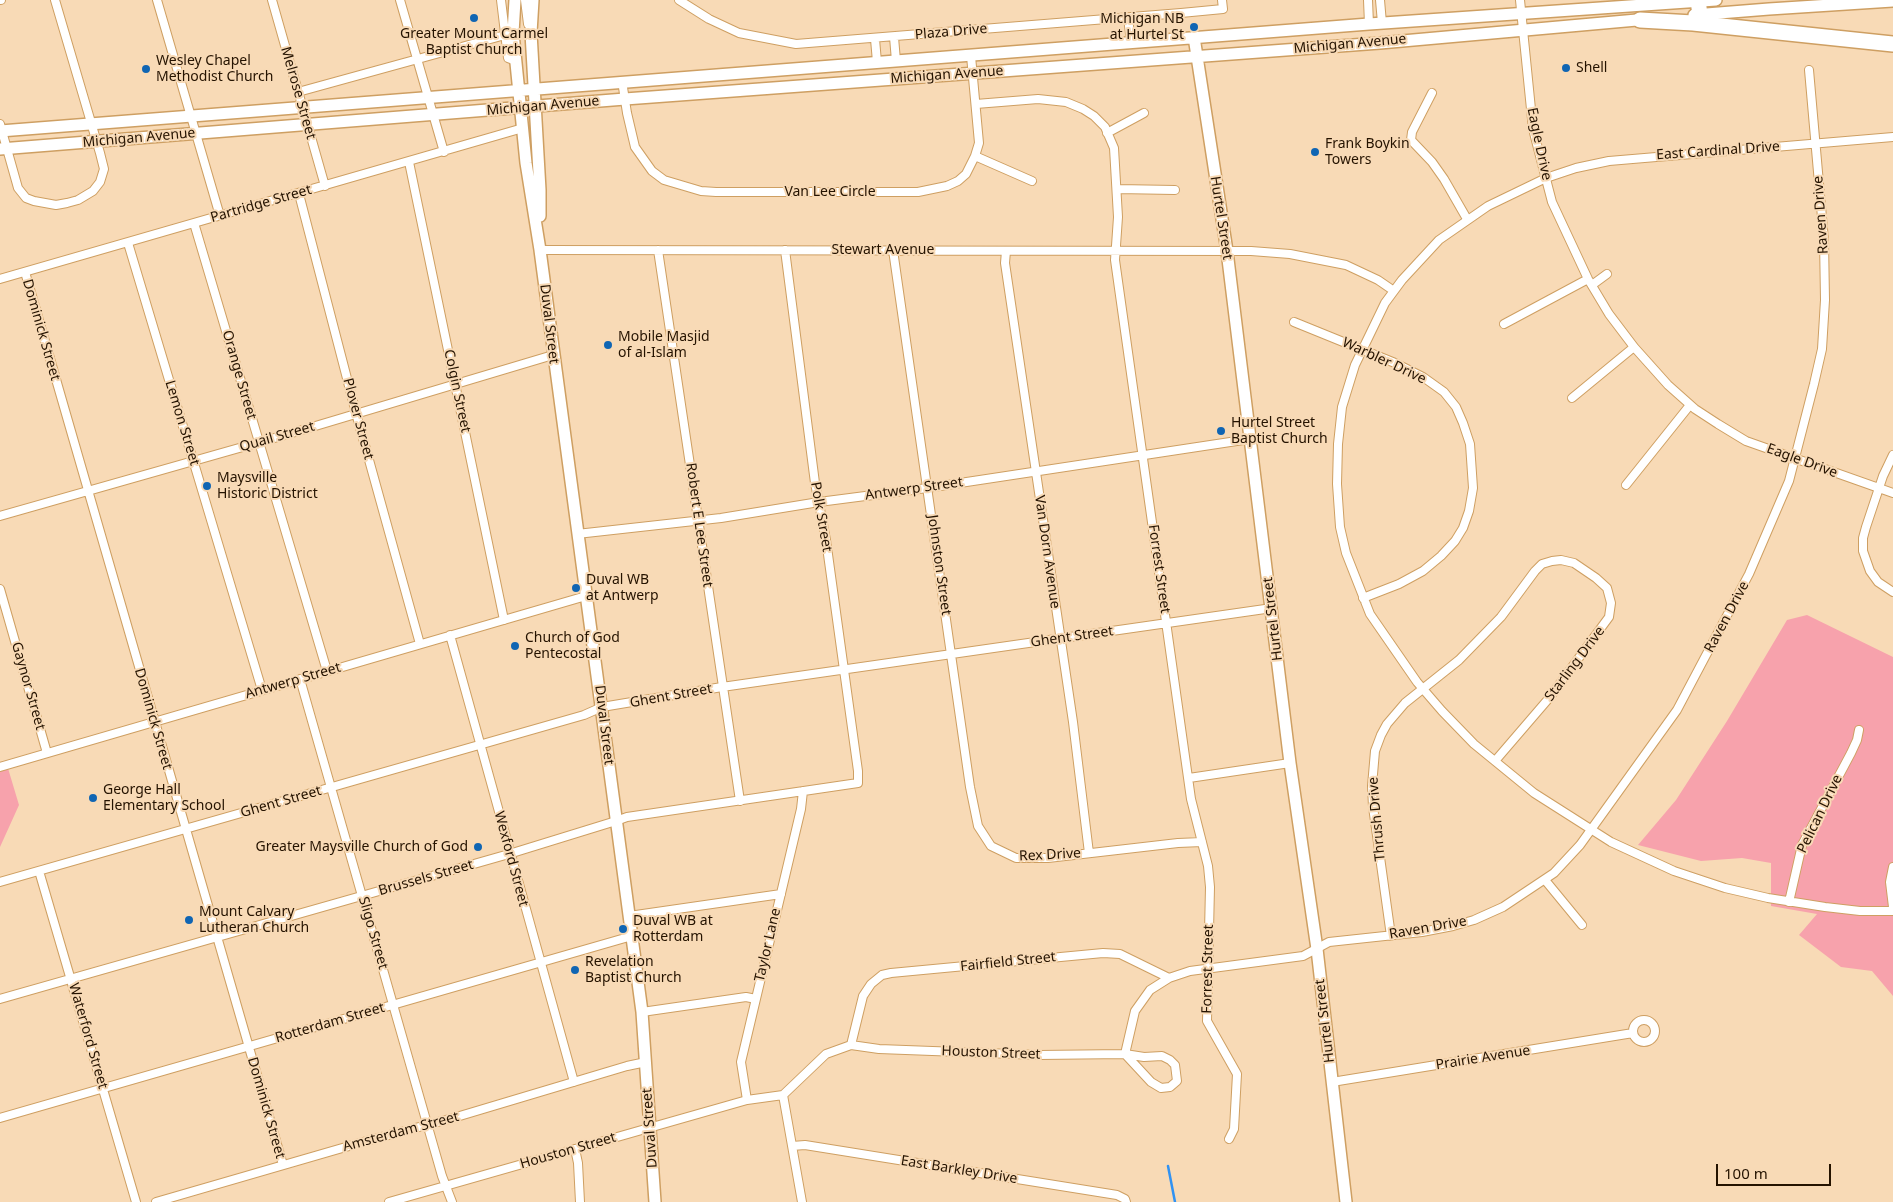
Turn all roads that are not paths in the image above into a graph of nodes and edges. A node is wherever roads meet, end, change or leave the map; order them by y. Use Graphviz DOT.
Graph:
graph roads {
  1 [pos="55,0"];
  2 [pos="157,0"];
  3 [pos="272,0"];
  4 [pos="400,0"];
  5 [pos="501,0"];
  6 [pos="515,0"];
  7 [pos="525,0"];
  8 [pos="533,0"];
  9 [pos="679,0"];
  10 [pos="1222,0"];
  11 [pos="1368,0"];
  12 [pos="1380,0"];
  13 [pos="1520,0"];
  14 [pos="1716,0"];
  15 [pos="1893,1"];
  16 [pos="1699,5"];
  17 [pos="1521,13"];
  18 [pos="1128,18"];
  19 [pos="1640,20"];
  20 [pos="1382,23"];
  21 [pos="1369,24"];
  22 [pos="1522,29"];
  23 [pos="531,33"];
  24 [pos="505,36"];
  25 [pos="894,37"];
  26 [pos="1194,37"];
  27 [pos="874,39"];
  28 [pos="1131,42"];
  29 [pos="1893,44"];
  30 [pos="971,56"];
  31 [pos="1196,56"];
  32 [pos="418,59"];
  33 [pos="516,61"];
  34 [pos="896,61"];
  35 [pos="877,62"];
  36 [pos="1809,70"];
  37 [pos="973,74"];
  38 [pos="622,81"];
  39 [pos="534,88"];
  40 [pos="518,90"];
  41 [pos="298,92"];
  42 [pos="1432,94"];
  43 [pos="428,98"];
  44 [pos="625,99"];
  45 [pos="384,101"];
  46 [pos="976,104"];
  47 [pos="302,106"];
  48 [pos="536,106"];
  49 [pos="520,108"];
  50 [pos="1144,113"];
  51 [pos="433,114"];
  52 [pos="190,116"];
  53 [pos="383,118"];
  54 [pos="92,124"];
  55 [pos="307,124"];
  56 [pos="1,128"];
  57 [pos="523,128"];
  58 [pos="195,133"];
  59 [pos="1107,133"];
  60 [pos="1893,137"];
  61 [pos="97,141"];
  62 [pos="1815,144"];
  63 [pos="3,149"];
  64 [pos="444,152"];
  65 [pos="975,156"];
  66 [pos="409,162"];
  67 [pos="1546,178"];
  68 [pos="1032,181"];
  69 [pos="325,186"];
  70 [pos="1117,189"];
  71 [pos="1175,190"];
  72 [pos="299,194"];
  73 [pos="220,216"];
  74 [pos="1467,219"];
  75 [pos="194,223"];
  76 [pos="128,243"];
  77 [pos="540,250"];
  78 [pos="658,250"];
  79 [pos="785,250"];
  80 [pos="894,250"];
  81 [pos="1006,251"];
  82 [pos="1116,251"];
  83 [pos="1226,251"];
  84 [pos="25,272"];
  85 [pos="1607,274"];
  86 [pos="0,279"];
  87 [pos="1590,282"];
  88 [pos="1394,291"];
  89 [pos="1294,322"];
  90 [pos="1504,324"];
  91 [pos="1634,347"];
  92 [pos="1362,350"];
  93 [pos="553,354"];
  94 [pos="455,383"];
  95 [pos="1572,398"];
  96 [pos="1690,405"];
  97 [pos="356,413"];
  98 [pos="1250,439"];
  99 [pos="259,442"];
  100 [pos="1143,455"];
  101 [pos="1893,455"];
  102 [pos="1795,458"];
  103 [pos="194,461"];
  104 [pos="1036,471"];
  105 [pos="1626,485"];
  106 [pos="927,488"];
  107 [pos="1879,488"];
  108 [pos="88,492"];
  109 [pos="1893,493"];
  110 [pos="819,502"];
  111 [pos="0,516"];
  112 [pos="698,520"];
  113 [pos="577,534"];
  114 [pos="0,589"];
  115 [pos="1893,592"];
  116 [pos="586,596"];
  117 [pos="1363,598"];
  118 [pos="1272,608"];
  119 [pos="504,620"];
  120 [pos="1167,623"];
  121 [pos="450,635"];
  122 [pos="1060,639"];
  123 [pos="420,644"];
  124 [pos="951,655"];
  125 [pos="844,670"];
  126 [pos="327,671"];
  127 [pos="300,679"];
  128 [pos="722,687"];
  129 [pos="1423,689"];
  130 [pos="262,690"];
  131 [pos="602,707"];
  132 [pos="154,722"];
  133 [pos="1859,730"];
  134 [pos="962,731"];
  135 [pos="480,744"];
  136 [pos="47,753"];
  137 [pos="1495,761"];
  138 [pos="1290,763"];
  139 [pos="0,767"];
  140 [pos="1189,778"];
  141 [pos="857,783"];
  142 [pos="332,787"];
  143 [pos="803,792"];
  144 [pos="740,800"];
  145 [pos="616,822"];
  146 [pos="186,829"];
  147 [pos="1591,830"];
  148 [pos="1202,842"];
  149 [pos="1088,853"];
  150 [pos="510,854"];
  151 [pos="1893,867"];
  152 [pos="39,871"];
  153 [pos="1545,880"];
  154 [pos="0,882"];
  155 [pos="780,894"];
  156 [pos="363,896"];
  157 [pos="1789,902"];
  158 [pos="1893,906"];
  159 [pos="1893,911"];
  160 [pos="629,916"];
  161 [pos="1582,924"];
  162 [pos="632,936"];
  163 [pos="1391,936"];
  164 [pos="218,938"];
  165 [pos="1316,949"];
  166 [pos="540,961"];
  167 [pos="1207,969"];
  168 [pos="1169,978"];
  169 [pos="71,979"];
  170 [pos="0,999"];
  171 [pos="756,999"];
  172 [pos="393,1004"];
  173 [pos="642,1012"];
  174 [pos="1633,1033"];
  175 [pos="851,1045"];
  176 [pos="249,1046"];
  177 [pos="1125,1054"];
  178 [pos="646,1062"];
  179 [pos="574,1082"];
  180 [pos="1332,1082"];
  181 [pos="103,1088"];
  182 [pos="783,1095"];
  183 [pos="747,1100"];
  184 [pos="0,1118"];
  185 [pos="429,1124"];
  186 [pos="650,1127"];
  187 [pos="1228,1139"];
  188 [pos="792,1146"];
  189 [pos="575,1149"];
  190 [pos="283,1165"];
  191 [pos="446,1186"];
  192 [pos="1126,1201"];
  193 [pos="136,1202"];
  194 [pos="156,1202"];
  195 [pos="389,1202"];
  196 [pos="452,1202"];
  197 [pos="580,1202"];
  198 [pos="655,1202"];
  199 [pos="802,1202"];
  200 [pos="1346,1202"];
  1 -- 54 [label="street"];
  2 -- 52 [label="street"];
  3 -- 41 [label="street, Melrose Street"];
  4 -- 32 [label="street"];
  5 -- 24 [label="street"];
  6 -- 33 [label="main road, Duval Street"];
  7 -- 23 [label="street"];
  8 -- 23 [label="main road, Duval Street"];
  9 -- 27 [label="street, Plaza Drive"];
  10 -- 18 [label="street, Plaza Drive"];
  11 -- 21 [label="street"];
  12 -- 20 [label="street"];
  13 -- 17 [label="street, Eagle Drive"];
  14 -- 16 [label="main road, Michigan Avenue"];
  15 -- 16 [label="main road, Michigan Avenue"];
  16 -- 17 [label="main road, Michigan Avenue"];
  16 -- 19 [label="main road, Michigan Avenue"];
  17 -- 20 [label="main road, Michigan Avenue"];
  17 -- 22 [label="street, Eagle Drive"];
  18 -- 25 [label="street, Plaza Drive"];
  18 -- 28 [label="street"];
  19 -- 22 [label="main road, Michigan Avenue"];
  19 -- 29 [label="highway"];
  20 -- 21 [label="main road, Michigan Avenue"];
  21 -- 26 [label="main road, Michigan Avenue"];
  22 -- 31 [label="main road, Michigan Avenue"];
  22 -- 67 [label="street, Eagle Drive"];
  23 -- 39 [label="main road, Duval Street"];
  24 -- 32 [label="street"];
  24 -- 33 [label="street"];
  25 -- 27 [label="street, Plaza Drive"];
  25 -- 34 [label="street"];
  26 -- 28 [label="main road, Michigan Avenue"];
  26 -- 31 [label="main road, Hurtel Street"];
  27 -- 35 [label="street"];
  28 -- 30 [label="main road, Michigan Avenue"];
  30 -- 34 [label="main road, Michigan Avenue"];
  30 -- 37 [label="street, Van Lee Circle"];
  31 -- 37 [label="main road, Michigan Avenue"];
  31 -- 83 [label="main road, Hurtel Street"];
  32 -- 41 [label="street"];
  32 -- 43 [label="street"];
  33 -- 40 [label="main road, Duval Street"];
  34 -- 35 [label="main road, Michigan Avenue"];
  35 -- 38 [label="main road, Michigan Avenue"];
  36 -- 62 [label="street, Raven Drive"];
  37 -- 44 [label="main road, Michigan Avenue"];
  37 -- 46 [label="street, Van Lee Circle"];
  38 -- 39 [label="main road, Michigan Avenue"];
  38 -- 44 [label="street, Van Lee Circle"];
  39 -- 40 [label="main road, Michigan Avenue"];
  39 -- 48 [label="main road, Duval Street"];
  40 -- 43 [label="main road, Michigan Avenue"];
  40 -- 49 [label="main road, Duval Street"];
  41 -- 47 [label="street, Melrose Street"];
  42 -- 74 [label="street"];
  43 -- 45 [label="main road, Michigan Avenue"];
  43 -- 51 [label="street"];
  44 -- 48 [label="main road, Michigan Avenue"];
  44 -- 65 [label="street, Van Lee Circle"];
  45 -- 47 [label="main road, Michigan Avenue"];
  45 -- 53 [label="main road"];
  46 -- 59 [label="street, Forrest Street"];
  46 -- 65 [label="street, Van Lee Circle"];
  47 -- 52 [label="main road, Michigan Avenue"];
  47 -- 55 [label="street, Melrose Street"];
  48 -- 49 [label="main road, Michigan Avenue"];
  48 -- 77 [label="main road, Duval Street"];
  49 -- 51 [label="main road, Michigan Avenue"];
  49 -- 57 [label="main road, Duval Street"];
  50 -- 59 [label="street"];
  51 -- 53 [label="main road, Michigan Avenue"];
  51 -- 64 [label="street"];
  52 -- 54 [label="main road, Michigan Avenue"];
  52 -- 58 [label="street"];
  53 -- 55 [label="main road, Michigan Avenue"];
  54 -- 56 [label="main road, Michigan Avenue"];
  54 -- 61 [label="street"];
  55 -- 58 [label="main road, Michigan Avenue"];
  55 -- 69 [label="street, Melrose Street"];
  56 -- 63 [label="street"];
  57 -- 64 [label="street, Partridge Street"];
  57 -- 77 [label="main road, Duval Street"];
  58 -- 61 [label="main road, Michigan Avenue"];
  58 -- 73 [label="street"];
  59 -- 70 [label="street, Forrest Street"];
  60 -- 62 [label="street, East Cardinal Drive"];
  61 -- 63 [label="main road, Michigan Avenue"];
  61 -- 63 [label="street"];
  62 -- 67 [label="street, East Cardinal Drive"];
  62 -- 102 [label="street, Raven Drive"];
  64 -- 66 [label="street, Partridge Street"];
  65 -- 68 [label="street"];
  66 -- 69 [label="street, Partridge Street"];
  66 -- 94 [label="street, Colgin Street"];
  67 -- 74 [label="street, East Cardinal Drive"];
  67 -- 87 [label="street, Eagle Drive"];
  69 -- 72 [label="street, Partridge Street"];
  70 -- 71 [label="street"];
  70 -- 82 [label="street, Forrest Street"];
  72 -- 73 [label="street, Partridge Street"];
  72 -- 97 [label="street, Plover Street"];
  73 -- 75 [label="street, Partridge Street"];
  74 -- 88 [label="street, East Cardinal Drive"];
  75 -- 76 [label="street, Partridge Street"];
  75 -- 99 [label="street, Orange Street"];
  76 -- 84 [label="street, Partridge Street"];
  76 -- 103 [label="street, Lemon Street"];
  77 -- 78 [label="street, Stewart Avenue"];
  77 -- 93 [label="main road, Duval Street"];
  78 -- 79 [label="street, Stewart Avenue"];
  78 -- 112 [label="street, Robert E Lee Street"];
  79 -- 80 [label="street, Stewart Avenue"];
  79 -- 110 [label="street, Polk Street"];
  80 -- 81 [label="street, Stewart Avenue"];
  80 -- 106 [label="street, Johnston Street"];
  81 -- 82 [label="street, Stewart Avenue"];
  81 -- 104 [label="street, Van Dorn Avenue"];
  82 -- 83 [label="street, Stewart Avenue"];
  82 -- 100 [label="street, Forrest Street"];
  83 -- 88 [label="street, Stewart Avenue"];
  83 -- 98 [label="main road, Hurtel Street"];
  84 -- 86 [label="street, Partridge Street"];
  84 -- 108 [label="street, Dominick Street"];
  85 -- 87 [label="street"];
  87 -- 90 [label="street"];
  87 -- 91 [label="street, Eagle Drive"];
  88 -- 92 [label="street, East Cardinal Drive"];
  89 -- 92 [label="street, Warbler Drive"];
  91 -- 95 [label="street"];
  91 -- 96 [label="street, Eagle Drive"];
  92 -- 117 [label="street, East Cardinal Drive"];
  92 -- 117 [label="street, Warbler Drive"];
  93 -- 94 [label="street, Quail Street"];
  93 -- 113 [label="main road, Duval Street"];
  94 -- 97 [label="street, Quail Street"];
  94 -- 119 [label="street, Colgin Street"];
  96 -- 102 [label="street, Eagle Drive"];
  96 -- 105 [label="street"];
  97 -- 99 [label="street, Quail Street"];
  97 -- 123 [label="street, Plover Street"];
  98 -- 100 [label="street, Antwerp Street"];
  98 -- 118 [label="main road, Hurtel Street"];
  99 -- 103 [label="street, Quail Street"];
  99 -- 126 [label="street, Orange Street"];
  100 -- 104 [label="street, Antwerp Street"];
  100 -- 120 [label="street, Forrest Street"];
  101 -- 107 [label="street"];
  102 -- 107 [label="street, Eagle Drive"];
  102 -- 147 [label="street, Raven Drive"];
  103 -- 108 [label="street, Quail Street"];
  103 -- 130 [label="street, Lemon Street"];
  104 -- 106 [label="street, Antwerp Street"];
  104 -- 122 [label="street, Van Dorn Avenue"];
  106 -- 110 [label="street, Antwerp Street"];
  106 -- 124 [label="street, Johnston Street"];
  107 -- 109 [label="street, Eagle Drive"];
  107 -- 115 [label="street"];
  108 -- 111 [label="street, Quail Street"];
  108 -- 132 [label="street, Dominick Street"];
  110 -- 112 [label="street, Antwerp Street"];
  110 -- 125 [label="street, Polk Street"];
  112 -- 113 [label="street, Antwerp Street"];
  112 -- 128 [label="street, Robert E Lee Street"];
  113 -- 116 [label="main road, Duval Street"];
  114 -- 136 [label="street, Gaynor Street"];
  116 -- 119 [label="street, Antwerp Street"];
  116 -- 131 [label="main road, Duval Street"];
  117 -- 129 [label="street, East Cardinal Drive"];
  118 -- 120 [label="street, Ghent Street"];
  118 -- 138 [label="main road, Hurtel Street"];
  119 -- 121 [label="street, Antwerp Street"];
  120 -- 122 [label="street, Ghent Street"];
  120 -- 140 [label="street, Forrest Street"];
  121 -- 123 [label="street, Antwerp Street"];
  121 -- 135 [label="street, Wexford Street"];
  122 -- 124 [label="street, Ghent Street"];
  122 -- 149 [label="street, Van Dorn Avenue"];
  123 -- 126 [label="street, Antwerp Street"];
  124 -- 125 [label="street, Ghent Street"];
  124 -- 134 [label="street, Johnston Street"];
  125 -- 128 [label="street, Ghent Street"];
  125 -- 141 [label="street, Polk Street"];
  126 -- 127 [label="street, Antwerp Street"];
  127 -- 130 [label="street, Antwerp Street"];
  127 -- 142 [label="street, Sligo Street"];
  128 -- 131 [label="street, Ghent Street"];
  128 -- 144 [label="street, Robert E Lee Street"];
  129 -- 137 [label="street, East Cardinal Drive"];
  129 -- 137 [label="street, Starling Drive"];
  129 -- 163 [label="street, Thrush Drive"];
  130 -- 132 [label="street, Antwerp Street"];
  131 -- 135 [label="street, Ghent Street"];
  131 -- 145 [label="main road, Duval Street"];
  132 -- 136 [label="street, Antwerp Street"];
  132 -- 146 [label="street, Dominick Street"];
  133 -- 157 [label="street, Pelican Drive"];
  134 -- 149 [label="street, Rex Drive"];
  135 -- 142 [label="street, Ghent Street"];
  135 -- 150 [label="street, Wexford Street"];
  136 -- 139 [label="street, Antwerp Street"];
  137 -- 147 [label="street, East Cardinal Drive"];
  138 -- 140 [label="street"];
  138 -- 165 [label="main road, Hurtel Street"];
  140 -- 148 [label="street, Forrest Street"];
  141 -- 143 [label="street, Brussels Street"];
  142 -- 146 [label="street, Ghent Street"];
  142 -- 156 [label="street, Sligo Street"];
  143 -- 144 [label="street, Brussels Street"];
  143 -- 155 [label="street, Taylor Lane"];
  144 -- 145 [label="street, Brussels Street"];
  145 -- 150 [label="street, Brussels Street"];
  145 -- 160 [label="main road, Duval Street"];
  146 -- 152 [label="street, Ghent Street"];
  146 -- 164 [label="street, Dominick Street"];
  147 -- 153 [label="street, Raven Drive"];
  147 -- 157 [label="street, East Cardinal Drive"];
  148 -- 149 [label="street, Rex Drive"];
  148 -- 167 [label="street, Forrest Street"];
  150 -- 156 [label="street, Brussels Street"];
  150 -- 166 [label="street, Wexford Street"];
  151 -- 158 [label="street"];
  152 -- 154 [label="street, Ghent Street"];
  152 -- 169 [label="street, Waterford Street"];
  153 -- 161 [label="street"];
  153 -- 163 [label="street, Raven Drive"];
  155 -- 160 [label="street"];
  155 -- 171 [label="street, Taylor Lane"];
  156 -- 164 [label="street, Brussels Street"];
  156 -- 172 [label="street, Sligo Street"];
  157 -- 159 [label="street, East Cardinal Drive"];
  160 -- 162 [label="main road, Duval Street"];
  162 -- 166 [label="street, Rotterdam Street"];
  162 -- 173 [label="main road, Duval Street"];
  163 -- 165 [label="street, Raven Drive"];
  164 -- 169 [label="street, Brussels Street"];
  164 -- 176 [label="street, Dominick Street"];
  165 -- 167 [label="street"];
  165 -- 180 [label="main road, Hurtel Street"];
  166 -- 172 [label="street, Rotterdam Street"];
  166 -- 179 [label="street, Wexford Street"];
  167 -- 168 [label="street"];
  167 -- 187 [label="street, Forrest Street"];
  168 -- 175 [label="street, Fairfield Street"];
  168 -- 177 [label="street"];
  169 -- 170 [label="street, Brussels Street"];
  169 -- 181 [label="street, Waterford Street"];
  171 -- 173 [label="street"];
  171 -- 183 [label="street, Taylor Lane"];
  172 -- 176 [label="street, Rotterdam Street"];
  172 -- 185 [label="street, Sligo Street"];
  173 -- 178 [label="main road, Duval Street"];
  174 -- 180 [label="street, Prairie Avenue"];
  175 -- 177 [label="street, Houston Street"];
  175 -- 182 [label="street, Houston Street"];
  176 -- 181 [label="street, Rotterdam Street"];
  176 -- 190 [label="street, Dominick Street"];
  177 -- 177 [label="street, Houston Street"];
  178 -- 179 [label="street, Amsterdam Street"];
  178 -- 186 [label="main road, Duval Street"];
  179 -- 185 [label="street, Amsterdam Street"];
  180 -- 200 [label="main road, Hurtel Street"];
  181 -- 184 [label="street, Rotterdam Street"];
  181 -- 193 [label="street, Waterford Street"];
  182 -- 183 [label="street, Houston Street"];
  182 -- 188 [label="street"];
  183 -- 186 [label="street, Houston Street"];
  185 -- 190 [label="street, Amsterdam Street"];
  185 -- 191 [label="street, Sligo Street"];
  186 -- 189 [label="street, Houston Street"];
  186 -- 198 [label="main road, Duval Street"];
  188 -- 192 [label="street, East Barkley Drive"];
  188 -- 199 [label="street"];
  189 -- 191 [label="street, Houston Street"];
  189 -- 197 [label="street"];
  190 -- 194 [label="street, Amsterdam Street"];
  191 -- 195 [label="street, Houston Street"];
  191 -- 196 [label="street, Sligo Street"];
}
